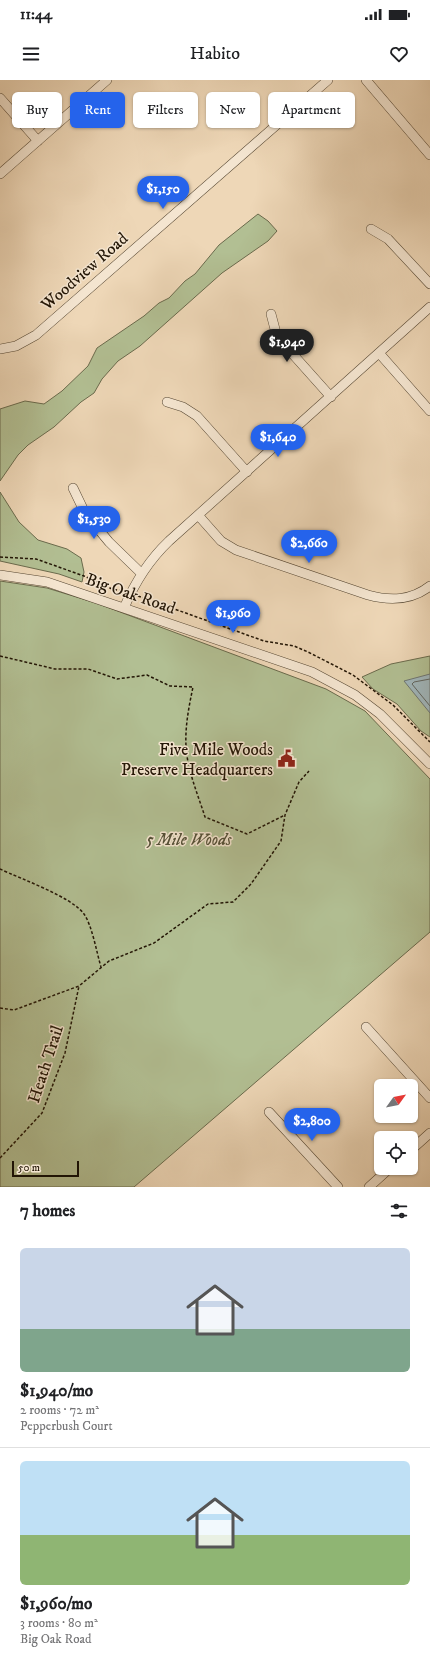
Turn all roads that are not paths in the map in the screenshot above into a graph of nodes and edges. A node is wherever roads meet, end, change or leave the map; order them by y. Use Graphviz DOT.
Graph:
graph roads {
  1 [pos="107,80"];
  2 [pos="328,80"];
  3 [pos="366,80"];
  4 [pos="0,98"];
  5 [pos="38,141"];
  6 [pos="430,155"];
  7 [pos="0,174"];
  8 [pos="371,229"];
  9 [pos="430,284"];
  10 [pos="430,307"];
  11 [pos="271,314"];
  12 [pos="0,349"];
  13 [pos="379,353"];
  14 [pos="331,397"];
  15 [pos="167,402"];
  16 [pos="430,411"];
  17 [pos="247,472"];
  18 [pos="73,488"];
  19 [pos="198,515"];
  20 [pos="141,572"];
  21 [pos="0,575"];
  22 [pos="430,586"];
  23 [pos="124,608"];
  24 [pos="430,764"];
  25 [pos="366,1027"];
  26 [pos="430,1098"];
  27 [pos="269,1112"];
  28 [pos="430,1133"];
  29 [pos="418,1144"];
  30 [pos="382,1175"];
  31 [pos="338,1187"];
  32 [pos="369,1187"];
  1 -- 5 [label="street"];
  2 -- 12 [label="street, Woodview Road"];
  3 -- 6 [label="street"];
  4 -- 5 [label="street"];
  5 -- 7 [label="street"];
  8 -- 9 [label="street"];
  10 -- 13 [label="street"];
  11 -- 14 [label="street"];
  13 -- 14 [label="street"];
  13 -- 16 [label="street"];
  14 -- 17 [label="street"];
  15 -- 17 [label="street"];
  17 -- 19 [label="street"];
  18 -- 20 [label="street"];
  19 -- 20 [label="street"];
  19 -- 22 [label="street"];
  20 -- 23 [label="street"];
  21 -- 23 [label="street, Big Oak Road"];
  23 -- 24 [label="street, Big Oak Road"];
  25 -- 26 [label="street"];
  27 -- 31 [label="street"];
  28 -- 29 [label="street"];
  30 -- 32 [label="street"];
}
